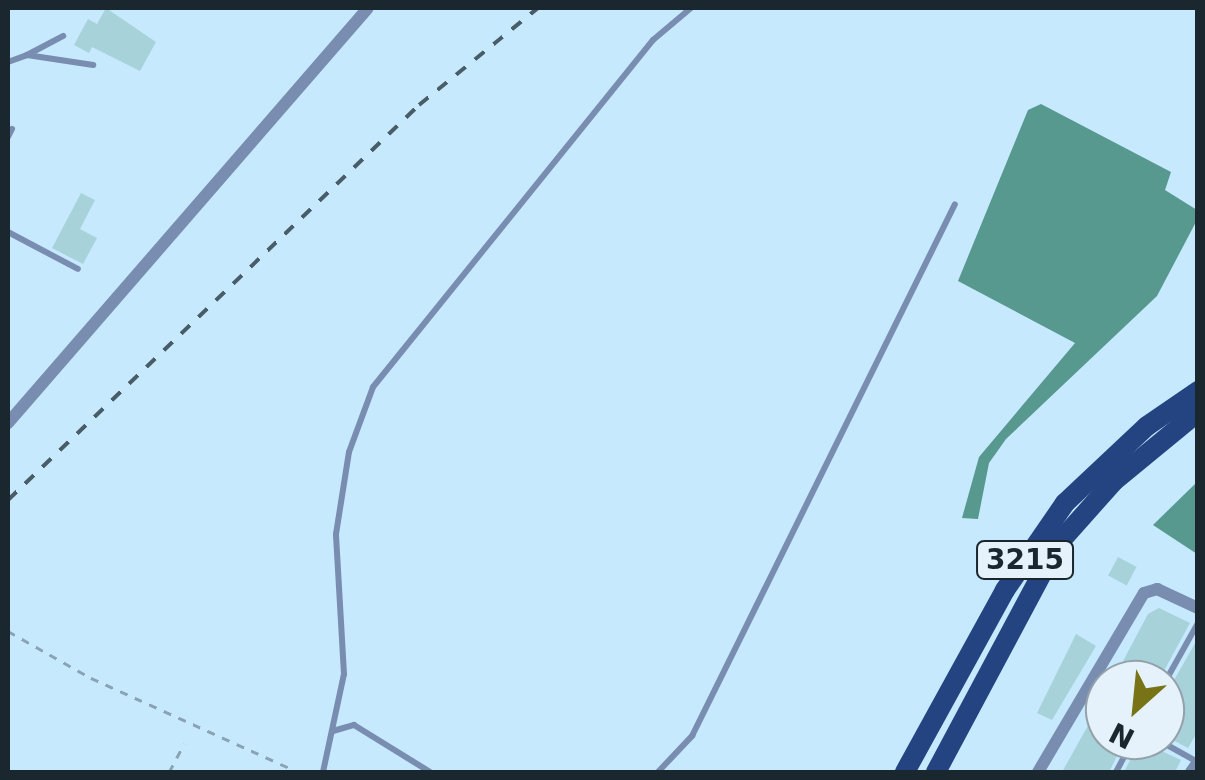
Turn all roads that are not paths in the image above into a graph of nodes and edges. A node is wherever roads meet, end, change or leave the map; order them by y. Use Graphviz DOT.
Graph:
graph roads {
  1 [pos="368,8"];
  2 [pos="691,8"];
  3 [pos="63,36"];
  4 [pos="27,55"];
  5 [pos="8,62"];
  6 [pos="93,65"];
  7 [pos="955,204"];
  8 [pos="8,232"];
  9 [pos="78,269"];
  10 [pos="1198,391"];
  11 [pos="1198,412"];
  12 [pos="8,423"];
  13 [pos="1198,608"];
  14 [pos="1198,622"];
  15 [pos="1177,660"];
  16 [pos="1082,698"];
  17 [pos="1085,700"];
  18 [pos="333,732"];
  19 [pos="1198,762"];
  20 [pos="323,772"];
  21 [pos="430,772"];
  22 [pos="658,772"];
  23 [pos="906,772"];
  24 [pos="936,772"];
  25 [pos="1038,772"];
  26 [pos="1192,772"];
  1 -- 12 [label="street"];
  2 -- 18 [label="lane"];
  3 -- 4 [label="lane"];
  4 -- 5 [label="lane"];
  4 -- 6 [label="lane"];
  7 -- 22 [label="lane"];
  8 -- 9 [label="lane"];
  10 -- 23 [label="main road, 3215"];
  11 -- 24 [label="main road, 3215"];
  13 -- 16 [label="street"];
  14 -- 15 [label="lane"];
  16 -- 17 [label="lane"];
  16 -- 25 [label="street"];
  18 -- 20 [label="lane"];
  18 -- 21 [label="lane"];
  19 -- 26 [label="street"];
}
